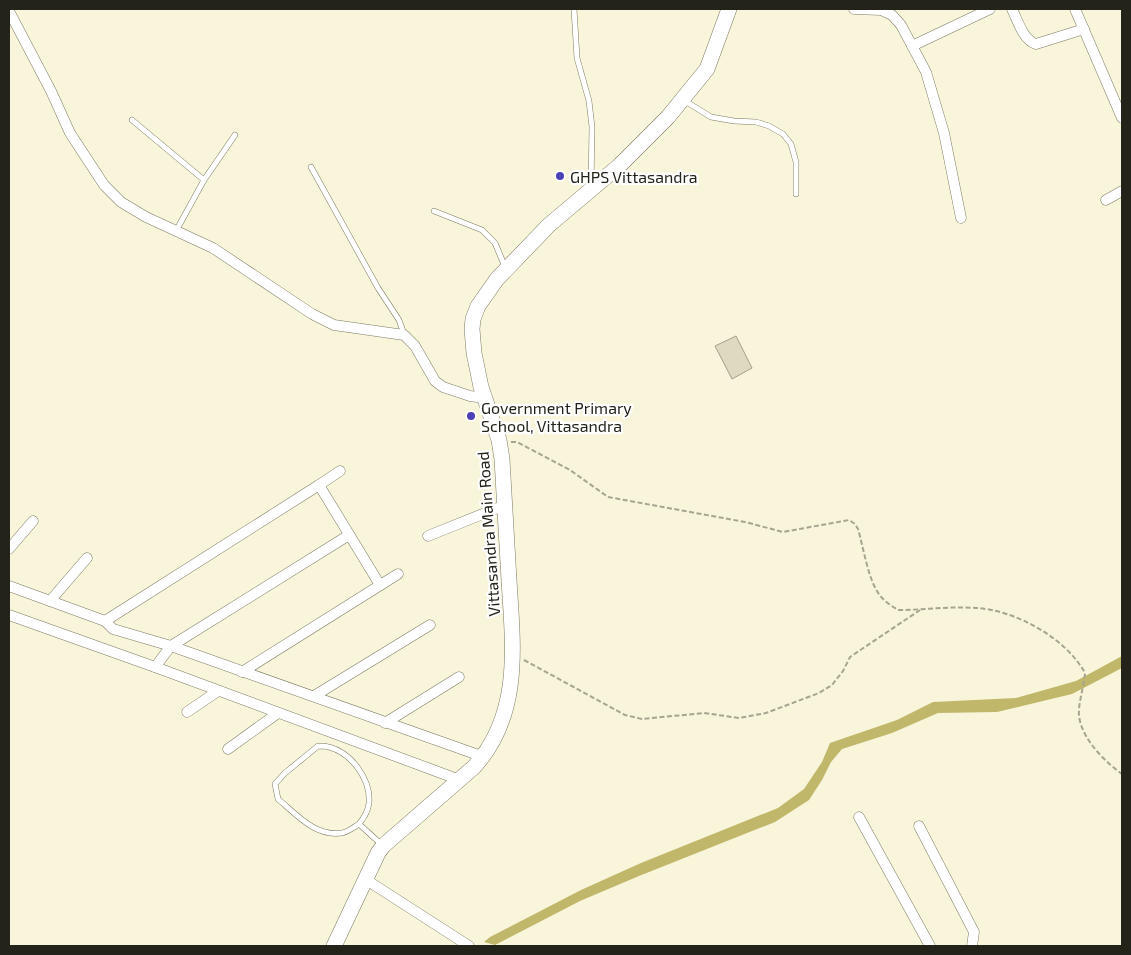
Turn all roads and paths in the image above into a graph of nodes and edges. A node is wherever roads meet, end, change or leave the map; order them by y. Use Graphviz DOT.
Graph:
graph roads {
  1 [pos="574,9"];
  2 [pos="854,9"];
  3 [pos="990,9"];
  4 [pos="1012,9"];
  5 [pos="1075,9"];
  6 [pos="727,10"];
  7 [pos="9,11"];
  8 [pos="974,12"];
  9 [pos="1084,29"];
  10 [pos="912,46"];
  11 [pos="683,99"];
  12 [pos="1122,118"];
  13 [pos="132,120"];
  14 [pos="236,135"];
  15 [pos="311,167"];
  16 [pos="204,180"];
  17 [pos="591,190"];
  18 [pos="1122,191"];
  19 [pos="796,194"];
  20 [pos="1106,200"];
  21 [pos="434,211"];
  22 [pos="962,218"];
  23 [pos="176,230"];
  24 [pos="506,270"];
  25 [pos="404,335"];
  26 [pos="485,398"];
  27 [pos="499,440"];
  28 [pos="340,471"];
  29 [pos="319,485"];
  30 [pos="504,505"];
  31 [pos="33,522"];
  32 [pos="349,535"];
  33 [pos="428,536"];
  34 [pos="9,549"];
  35 [pos="87,558"];
  36 [pos="398,574"];
  37 [pos="9,586"];
  38 [pos="380,586"];
  39 [pos="50,601"];
  40 [pos="920,610"];
  41 [pos="9,615"];
  42 [pos="105,621"];
  43 [pos="430,625"];
  44 [pos="171,646"];
  45 [pos="513,654"];
  46 [pos="155,667"];
  47 [pos="242,672"];
  48 [pos="459,677"];
  49 [pos="218,690"];
  50 [pos="314,696"];
  51 [pos="187,712"];
  52 [pos="278,713"];
  53 [pos="386,723"];
  54 [pos="228,749"];
  55 [pos="484,757"];
  56 [pos="1122,774"];
  57 [pos="460,780"];
  58 [pos="859,816"];
  59 [pos="359,824"];
  60 [pos="919,826"];
  61 [pos="384,846"];
  62 [pos="365,879"];
  63 [pos="334,946"];
  64 [pos="469,946"];
  65 [pos="930,946"];
  66 [pos="972,946"];
  1 -- 17 [label="lane"];
  2 -- 10 [label="street"];
  3 -- 8 [label="street"];
  4 -- 9 [label="street"];
  5 -- 9 [label="street"];
  6 -- 11 [label="street, Vittasandra Main Road"];
  7 -- 23 [label="street"];
  8 -- 10 [label="street"];
  9 -- 12 [label="street"];
  10 -- 22 [label="street"];
  11 -- 17 [label="street, Vittasandra Main Road"];
  11 -- 19 [label="lane"];
  13 -- 16 [label="lane"];
  14 -- 16 [label="lane"];
  15 -- 25 [label="lane"];
  16 -- 23 [label="lane"];
  17 -- 24 [label="street, Vittasandra Main Road"];
  18 -- 20 [label="street"];
  21 -- 24 [label="lane"];
  23 -- 25 [label="street"];
  24 -- 26 [label="street, Vittasandra Main Road"];
  25 -- 26 [label="street"];
  26 -- 27 [label="street, Vittasandra Main Road"];
  27 -- 30 [label="street, Vittasandra Main Road"];
  27 -- 40 [label="path"];
  28 -- 29 [label="street"];
  29 -- 32 [label="street"];
  29 -- 42 [label="street"];
  30 -- 33 [label="street"];
  30 -- 45 [label="street, Vittasandra Main Road"];
  31 -- 34 [label="street"];
  32 -- 38 [label="street"];
  32 -- 44 [label="street"];
  35 -- 39 [label="street"];
  36 -- 38 [label="street"];
  37 -- 39 [label="street"];
  38 -- 47 [label="street"];
  39 -- 42 [label="street"];
  40 -- 45 [label="path"];
  40 -- 56 [label="path"];
  41 -- 46 [label="street"];
  42 -- 44 [label="street"];
  43 -- 50 [label="street"];
  44 -- 46 [label="street"];
  44 -- 47 [label="street"];
  45 -- 55 [label="street, Vittasandra Main Road"];
  46 -- 49 [label="street"];
  47 -- 50 [label="street"];
  48 -- 53 [label="street"];
  49 -- 51 [label="street"];
  49 -- 52 [label="street"];
  50 -- 53 [label="street"];
  52 -- 54 [label="street"];
  52 -- 57 [label="street"];
  53 -- 55 [label="street"];
  55 -- 57 [label="street, Vittasandra Main Road"];
  57 -- 61 [label="street, Vittasandra Main Road"];
  58 -- 65 [label="street"];
  59 -- 59 [label="lane"];
  59 -- 61 [label="lane"];
  60 -- 66 [label="street"];
  61 -- 62 [label="street, Vittasandra Main Road"];
  62 -- 63 [label="street, Vittasandra Main Road"];
  62 -- 64 [label="street"];
}
